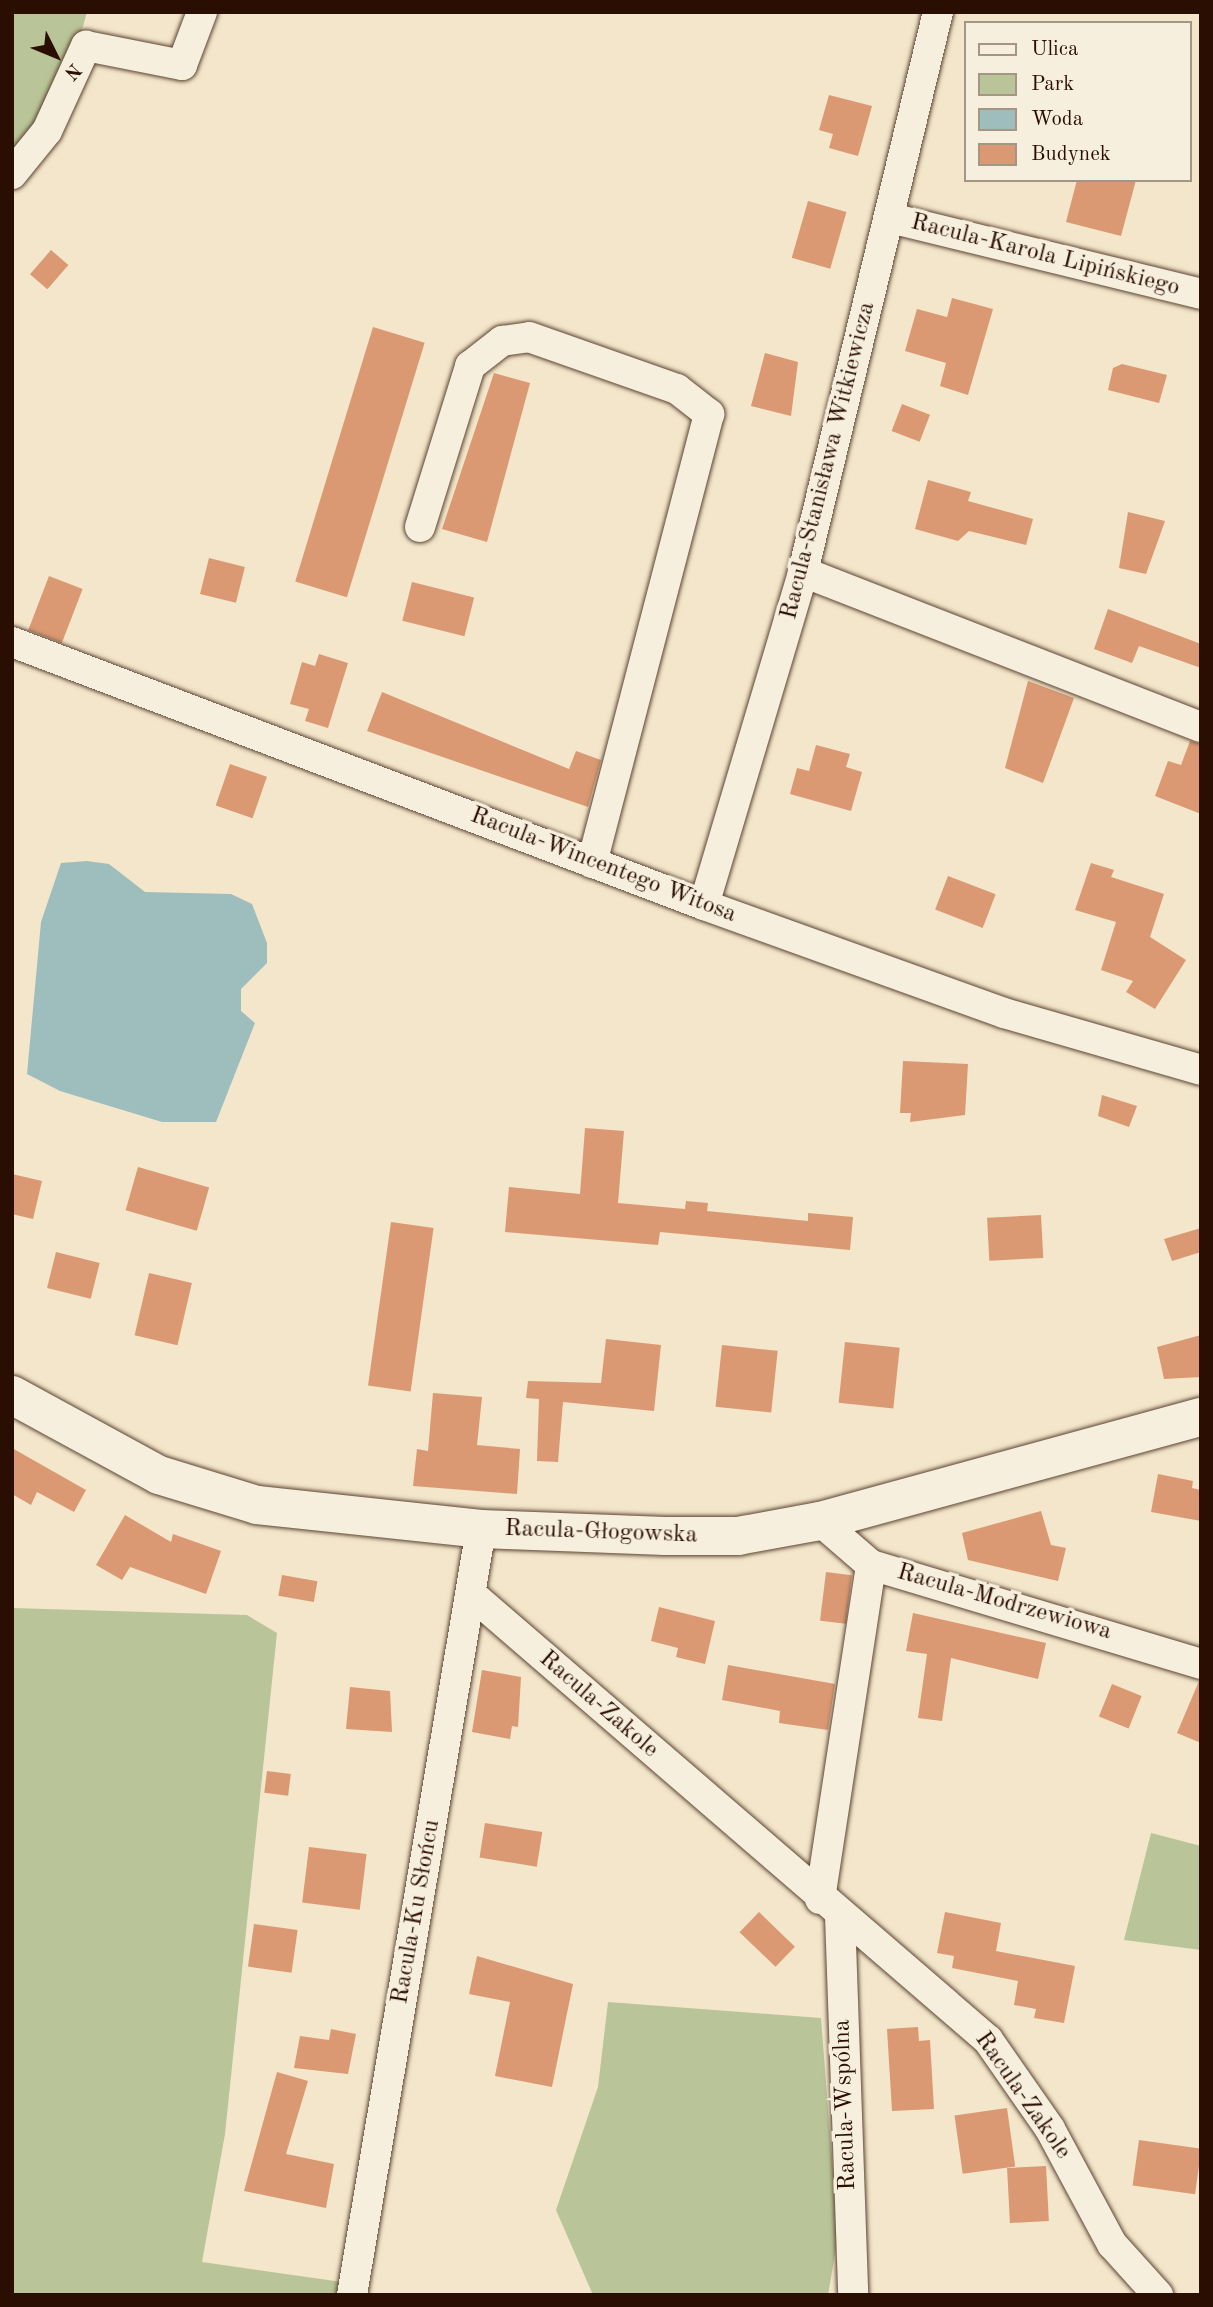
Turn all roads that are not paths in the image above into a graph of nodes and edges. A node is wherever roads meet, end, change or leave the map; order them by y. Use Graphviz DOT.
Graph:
graph roads {
  1 [pos="202,12"];
  2 [pos="938,12"];
  3 [pos="12,174"];
  4 [pos="890,218"];
  5 [pos="1201,294"];
  6 [pos="420,527"];
  7 [pos="803,572"];
  8 [pos="12,642"];
  9 [pos="1201,727"];
  10 [pos="592,863"];
  11 [pos="704,905"];
  12 [pos="1200,1065"];
  13 [pos="12,1395"];
  14 [pos="1201,1417"];
  15 [pos="820,1521"];
  16 [pos="481,1529"];
  17 [pos="870,1565"];
  18 [pos="471,1594"];
  19 [pos="1201,1664"];
  20 [pos="830,1907"];
  21 [pos="352,2295"];
  22 [pos="853,2295"];
  23 [pos="1158,2295"];
  1 -- 3 [label="street"];
  2 -- 4 [label="street, Racula-Stanisława Witkiewicza"];
  4 -- 5 [label="street, Racula-Karola Lipińskiego"];
  4 -- 7 [label="street, Racula-Stanisława Witkiewicza"];
  6 -- 10 [label="street"];
  7 -- 9 [label="street"];
  7 -- 11 [label="street, Racula-Stanisława Witkiewicza"];
  8 -- 10 [label="street, Racula-Wincentego Witosa"];
  10 -- 11 [label="street, Racula-Wincentego Witosa"];
  11 -- 12 [label="street, Racula-Wincentego Witosa"];
  13 -- 16 [label="street, Racula-Głogowska"];
  14 -- 15 [label="street, Racula-Głogowska"];
  15 -- 16 [label="street, Racula-Głogowska"];
  15 -- 17 [label="street, Racula-Modrzewiowa"];
  16 -- 18 [label="street, Racula-Ku Słońcu"];
  17 -- 19 [label="street, Racula-Modrzewiowa"];
  17 -- 20 [label="street"];
  18 -- 20 [label="street, Racula-Zakole"];
  18 -- 21 [label="street, Racula-Ku Słońcu"];
  20 -- 22 [label="street, Racula-Wspólna"];
  20 -- 23 [label="street, Racula-Zakole"];
}
